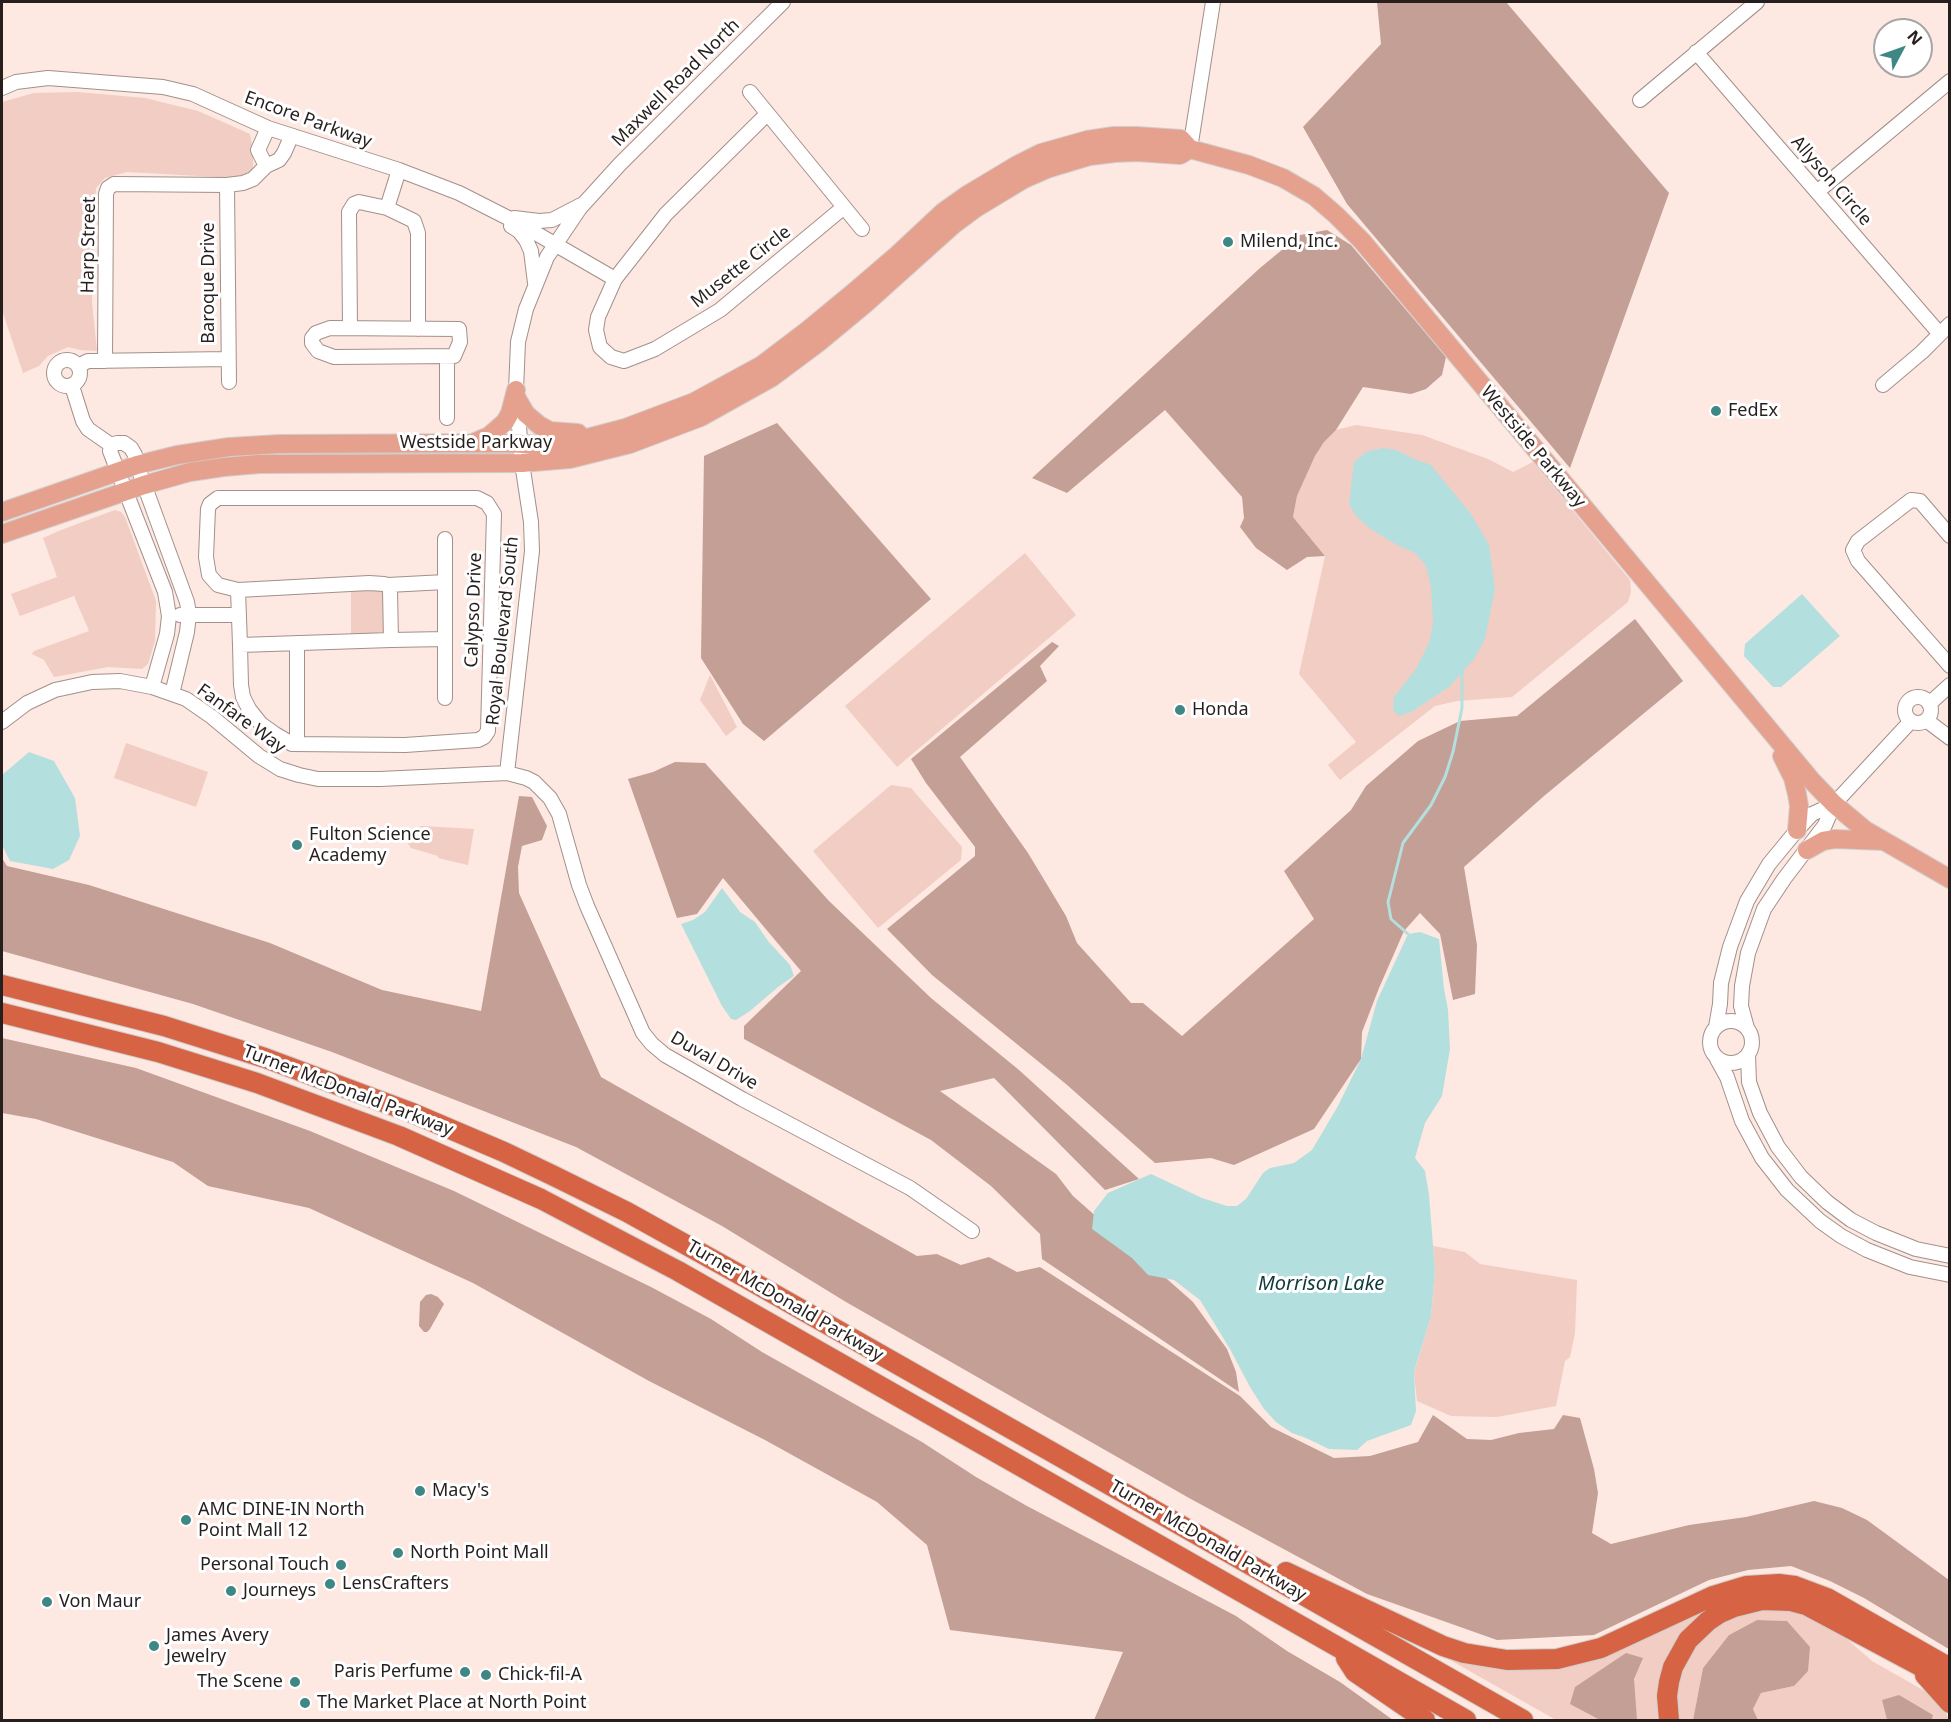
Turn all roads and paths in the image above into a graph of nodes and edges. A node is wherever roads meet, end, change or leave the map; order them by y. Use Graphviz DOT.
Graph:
graph roads {
  1 [pos="783,2"];
  2 [pos="1213,2"];
  3 [pos="1756,2"];
  4 [pos="1696,52"];
  5 [pos="1950,81"];
  6 [pos="2,88"];
  7 [pos="750,93"];
  8 [pos="1640,100"];
  9 [pos="767,114"];
  10 [pos="268,128"];
  11 [pos="291,136"];
  12 [pos="1190,149"];
  13 [pos="620,164"];
  14 [pos="266,166"];
  15 [pos="399,170"];
  16 [pos="227,185"];
  17 [pos="1817,192"];
  18 [pos="467,197"];
  19 [pos="585,202"];
  20 [pos="844,207"];
  21 [pos="387,208"];
  22 [pos="506,217"];
  23 [pos="862,229"];
  24 [pos="554,245"];
  25 [pos="615,279"];
  26 [pos="535,285"];
  27 [pos="350,328"];
  28 [pos="418,329"];
  29 [pos="1944,329"];
  30 [pos="447,357"];
  31 [pos="228,359"];
  32 [pos="105,361"];
  33 [pos="78,366"];
  34 [pos="229,382"];
  35 [pos="75,383"];
  36 [pos="1883,385"];
  37 [pos="516,393"];
  38 [pos="447,418"];
  39 [pos="616,431"];
  40 [pos="471,443"];
  41 [pos="520,444"];
  42 [pos="111,445"];
  43 [pos="522,464"];
  44 [pos="137,465"];
  45 [pos="117,471"];
  46 [pos="144,485"];
  47 [pos="125,490"];
  48 [pos="2,512"];
  49 [pos="2,534"];
  50 [pos="1950,536"];
  51 [pos="445,539"];
  52 [pos="445,582"];
  53 [pos="388,585"];
  54 [pos="238,590"];
  55 [pos="189,614"];
  56 [pos="239,615"];
  57 [pos="169,616"];
  58 [pos="445,639"];
  59 [pos="391,640"];
  60 [pos="297,643"];
  61 [pos="240,645"];
  62 [pos="1950,666"];
  63 [pos="1950,685"];
  64 [pos="152,687"];
  65 [pos="172,694"];
  66 [pos="445,698"];
  67 [pos="1929,704"];
  68 [pos="1926,720"];
  69 [pos="1911,721"];
  70 [pos="2,722"];
  71 [pos="1766,725"];
  72 [pos="1950,738"];
  73 [pos="297,744"];
  74 [pos="507,773"];
  75 [pos="1834,804"];
  76 [pos="1797,830"];
  77 [pos="1885,842"];
  78 [pos="1807,850"];
  79 [pos="1950,879"];
  80 [pos="2,985"];
  81 [pos="2,1012"];
  82 [pos="1716,1027"];
  83 [pos="1747,1029"];
  84 [pos="1748,1054"];
  85 [pos="1718,1059"];
  86 [pos="972,1231"];
  87 [pos="1876,1233"];
  88 [pos="1867,1250"];
  89 [pos="1950,1256"];
  90 [pos="1950,1275"];
  91 [pos="1221,1548"];
  92 [pos="1339,1648"];
  93 [pos="1946,1664"];
  94 [pos="1918,1666"];
  95 [pos="1950,1683"];
  96 [pos="1950,1703"];
  97 [pos="1425,1720"];
  98 [pos="1466,1720"];
  99 [pos="1523,1720"];
  100 [pos="1669,1720"];
  1 -- 13 [label="street, Maxwell Road North"];
  2 -- 12 [label="street"];
  3 -- 4 [label="street"];
  4 -- 8 [label="street"];
  4 -- 17 [label="street, Allyson Circle"];
  5 -- 17 [label="street"];
  6 -- 10 [label="street, Encore Parkway"];
  7 -- 9 [label="street"];
  9 -- 20 [label="street"];
  9 -- 25 [label="street, Musette Circle"];
  10 -- 11 [label="street, Encore Parkway"];
  10 -- 14 [label="street"];
  11 -- 14 [label="street, Harp Street"];
  11 -- 15 [label="street, Encore Parkway"];
  12 -- 39 [label="main road, Westside Parkway"];
  12 -- 43 [label="main road, Westside Parkway"];
  12 -- 71 [label="main road, Westside Parkway"];
  13 -- 19 [label="street, Royal Boulevard South"];
  14 -- 16 [label="street, Harp Street"];
  15 -- 18 [label="street, Encore Parkway"];
  15 -- 21 [label="street"];
  16 -- 31 [label="street, Baroque Drive"];
  16 -- 32 [label="street, Harp Street"];
  17 -- 29 [label="street, Allyson Circle"];
  18 -- 22 [label="street, Encore Parkway"];
  18 -- 26 [label="street"];
  19 -- 22 [label="street"];
  19 -- 24 [label="street, Royal Boulevard South"];
  20 -- 23 [label="street"];
  20 -- 25 [label="street, Musette Circle"];
  21 -- 27 [label="street"];
  21 -- 28 [label="street"];
  22 -- 24 [label="street, Encore Parkway"];
  24 -- 25 [label="street, Encore Parkway"];
  24 -- 26 [label="street, Royal Boulevard South"];
  26 -- 37 [label="street, Royal Boulevard South"];
  27 -- 28 [label="street"];
  27 -- 30 [label="street"];
  28 -- 30 [label="street"];
  29 -- 36 [label="street"];
  30 -- 38 [label="street"];
  31 -- 32 [label="street"];
  31 -- 34 [label="street, Baroque Drive"];
  32 -- 33 [label="street"];
  33 -- 35 [label="street"];
  33 -- 35 [label="street"];
  35 -- 42 [label="street"];
  37 -- 39 [label="main road"];
  37 -- 40 [label="main road"];
  37 -- 41 [label="street, Royal Boulevard South"];
  39 -- 41 [label="main road, Westside Parkway"];
  40 -- 41 [label="main road, Westside Parkway"];
  40 -- 44 [label="main road, Westside Parkway"];
  41 -- 43 [label="street, Royal Boulevard South"];
  42 -- 44 [label="street"];
  42 -- 45 [label="street"];
  43 -- 46 [label="main road, Westside Parkway"];
  43 -- 74 [label="street, Royal Boulevard South"];
  44 -- 45 [label="main road, Westside Parkway"];
  44 -- 46 [label="street"];
  45 -- 47 [label="street"];
  45 -- 48 [label="main road, Westside Parkway"];
  46 -- 47 [label="main road, Westside Parkway"];
  46 -- 55 [label="street"];
  47 -- 49 [label="main road, Westside Parkway"];
  47 -- 57 [label="street"];
  50 -- 62 [label="street"];
  51 -- 52 [label="street"];
  52 -- 53 [label="street"];
  52 -- 58 [label="street"];
  53 -- 54 [label="street"];
  53 -- 59 [label="street"];
  54 -- 56 [label="street, Calypso Drive"];
  54 -- 73 [label="street, Calypso Drive"];
  55 -- 56 [label="street"];
  55 -- 57 [label="street"];
  55 -- 65 [label="street"];
  56 -- 61 [label="street, Calypso Drive"];
  57 -- 64 [label="street"];
  58 -- 59 [label="street"];
  58 -- 66 [label="street"];
  59 -- 60 [label="street"];
  60 -- 61 [label="street"];
  60 -- 73 [label="street"];
  61 -- 73 [label="street, Calypso Drive"];
  63 -- 67 [label="street"];
  64 -- 65 [label="street, Fanfare Way"];
  64 -- 70 [label="street, Fanfare Way"];
  65 -- 74 [label="street, Fanfare Way"];
  67 -- 68 [label="street"];
  67 -- 69 [label="street"];
  68 -- 69 [label="street"];
  68 -- 72 [label="street"];
  69 -- 75 [label="street"];
  71 -- 75 [label="main road, Westside Parkway"];
  71 -- 76 [label="main road"];
  74 -- 86 [label="street, Duval Drive"];
  75 -- 76 [label="street"];
  75 -- 77 [label="main road, Westside Parkway"];
  75 -- 78 [label="street"];
  76 -- 82 [label="street"];
  77 -- 78 [label="main road"];
  77 -- 79 [label="main road, Westside Parkway"];
  78 -- 83 [label="street"];
  80 -- 91 [label="highway, Turner McDonald Parkway"];
  81 -- 92 [label="highway, Turner McDonald Parkway"];
  82 -- 83 [label="street"];
  82 -- 85 [label="street"];
  83 -- 84 [label="street"];
  84 -- 85 [label="street"];
  84 -- 87 [label="street"];
  85 -- 88 [label="street"];
  87 -- 88 [label="street"];
  87 -- 89 [label="street"];
  88 -- 90 [label="street"];
  91 -- 93 [label="highway"];
  91 -- 99 [label="highway, Turner McDonald Parkway"];
  92 -- 97 [label="highway"];
  92 -- 98 [label="highway, Turner McDonald Parkway"];
  94 -- 95 [label="highway"];
  94 -- 96 [label="highway"];
  94 -- 100 [label="highway"];
}
